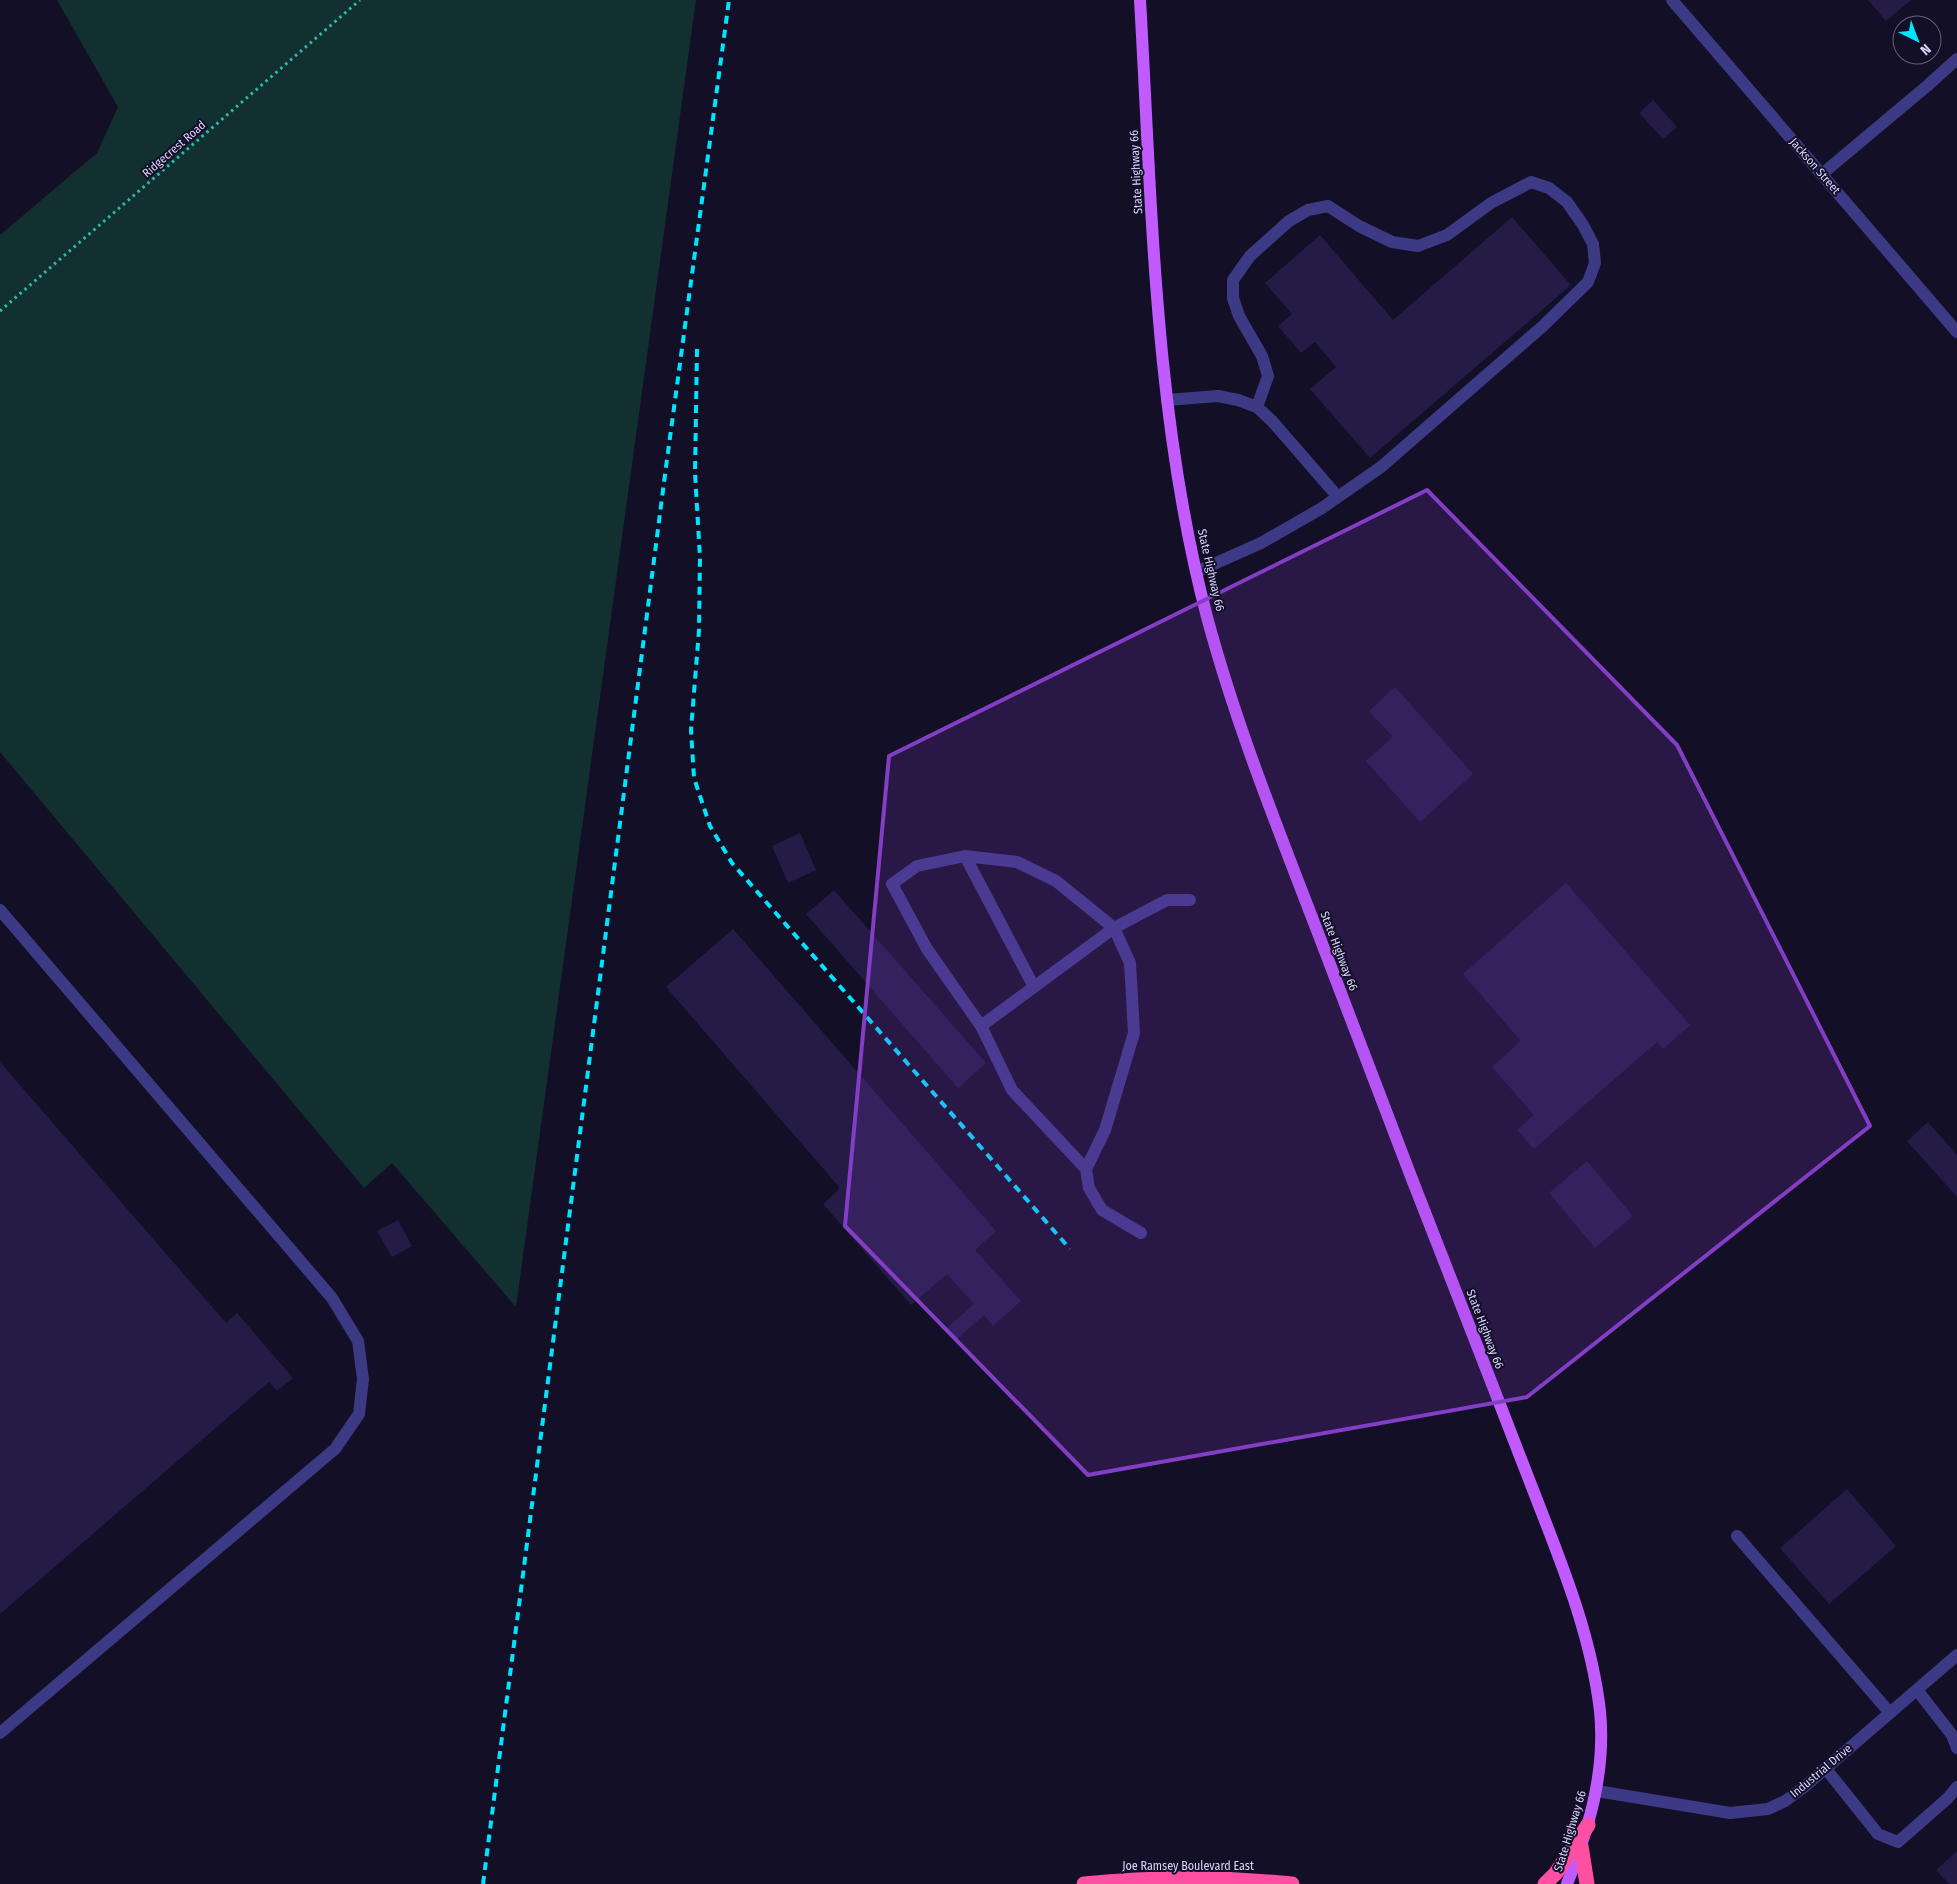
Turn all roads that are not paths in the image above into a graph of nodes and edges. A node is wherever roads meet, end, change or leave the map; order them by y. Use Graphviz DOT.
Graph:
graph roads {
  1 [pos="1140,0"];
  2 [pos="1672,0"];
  3 [pos="1957,59"];
  4 [pos="1822,174"];
  5 [pos="1957,332"];
  6 [pos="1167,400"];
  7 [pos="1257,407"];
  8 [pos="1338,497"];
  9 [pos="1196,572"];
  10 [pos="965,856"];
  11 [pos="1190,900"];
  12 [pos="0,910"];
  13 [pos="1114,928"];
  14 [pos="1034,987"];
  15 [pos="981,1026"];
  16 [pos="1086,1169"];
  17 [pos="1142,1233"];
  18 [pos="1737,1536"];
  19 [pos="1957,1655"];
  20 [pos="1917,1690"];
  21 [pos="1890,1713"];
  22 [pos="0,1733"];
  23 [pos="1957,1748"];
  24 [pos="1826,1769"];
  25 [pos="1957,1787"];
  26 [pos="1597,1791"];
  27 [pos="1588,1825"];
  28 [pos="1581,1846"];
  29 [pos="1084,1884"];
  30 [pos="1292,1884"];
  31 [pos="1545,1884"];
  32 [pos="1568,1884"];
  33 [pos="1587,1884"];
  1 -- 6 [label="main road, State Highway 66"];
  2 -- 4 [label="street, Jackson Street"];
  3 -- 4 [label="street"];
  4 -- 5 [label="street, Jackson Street"];
  6 -- 7 [label="street"];
  6 -- 9 [label="main road, State Highway 66"];
  7 -- 8 [label="street"];
  7 -- 8 [label="street"];
  8 -- 9 [label="street"];
  9 -- 26 [label="main road, State Highway 66"];
  10 -- 13 [label="street"];
  10 -- 14 [label="street"];
  10 -- 15 [label="street"];
  11 -- 13 [label="street"];
  12 -- 22 [label="street"];
  13 -- 14 [label="street"];
  13 -- 16 [label="street"];
  14 -- 15 [label="street"];
  15 -- 16 [label="street"];
  16 -- 17 [label="street"];
  18 -- 21 [label="street"];
  19 -- 20 [label="street, Industrial Drive"];
  20 -- 21 [label="street, Industrial Drive"];
  20 -- 23 [label="street"];
  21 -- 24 [label="street, Industrial Drive"];
  24 -- 25 [label="street"];
  24 -- 26 [label="street, Industrial Drive"];
  26 -- 27 [label="main road, State Highway 66"];
  27 -- 28 [label="main road, State Highway 66"];
  27 -- 31 [label="highway"];
  28 -- 32 [label="main road, State Highway 66"];
  28 -- 33 [label="highway"];
  29 -- 30 [label="highway, Joe Ramsey Boulevard East"];
}
